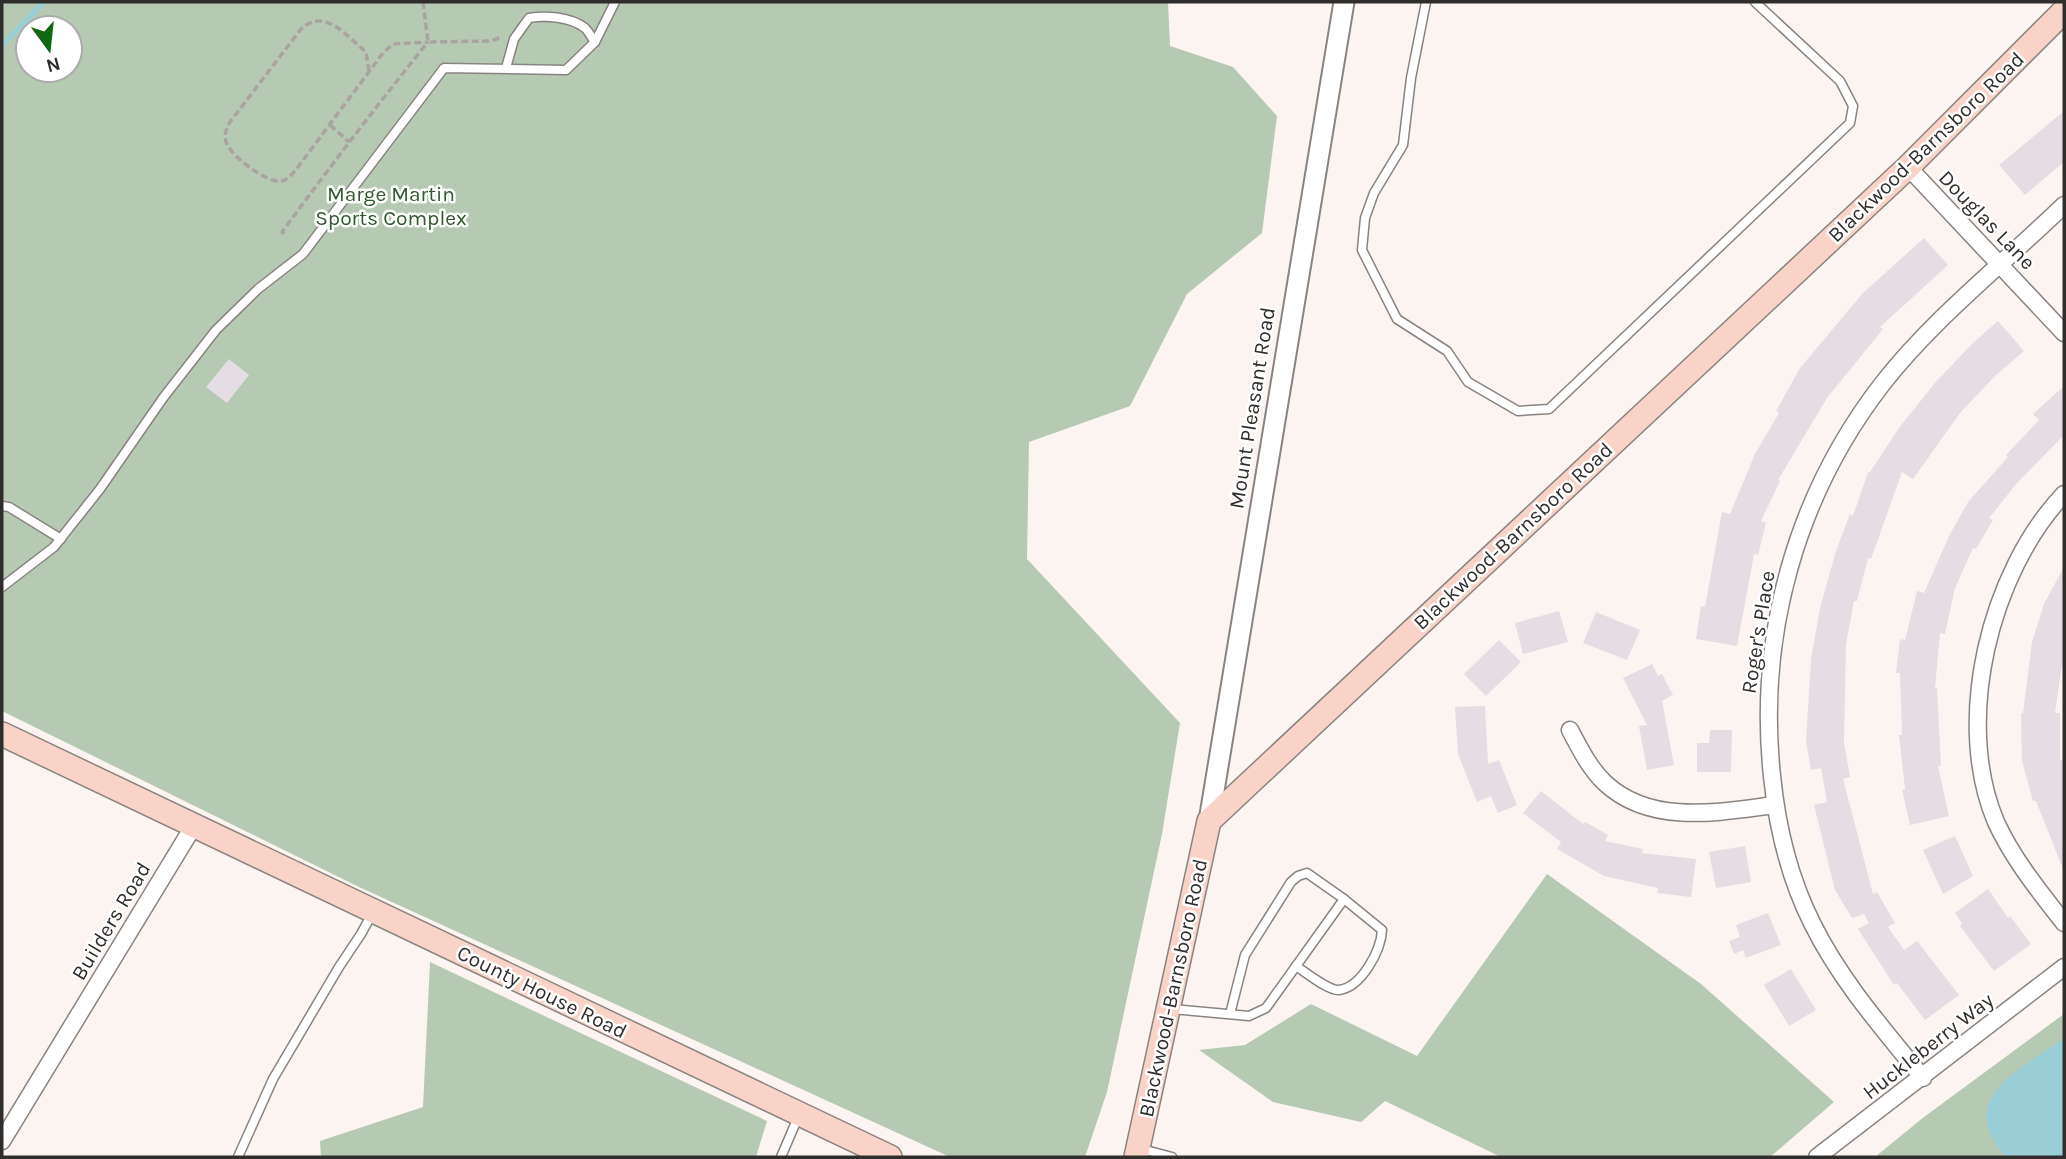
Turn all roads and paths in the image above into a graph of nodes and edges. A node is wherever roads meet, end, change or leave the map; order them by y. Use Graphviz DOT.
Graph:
graph roads {
  1 [pos="423,2"];
  2 [pos="615,2"];
  3 [pos="1344,2"];
  4 [pos="1426,2"];
  5 [pos="1755,2"];
  6 [pos="2064,11"];
  7 [pos="505,30"];
  8 [pos="428,42"];
  9 [pos="595,43"];
  10 [pos="506,68"];
  11 [pos="369,71"];
  12 [pos="330,125"];
  13 [pos="349,142"];
  14 [pos="1908,167"];
  15 [pos="2064,205"];
  16 [pos="284,234"];
  17 [pos="2002,265"];
  18 [pos="2064,332"];
  19 [pos="2064,494"];
  20 [pos="2,506"];
  21 [pos="61,539"];
  22 [pos="2,587"];
  23 [pos="1570,730"];
  24 [pos="2,734"];
  25 [pos="1775,805"];
  26 [pos="1209,821"];
  27 [pos="193,827"];
  28 [pos="1344,899"];
  29 [pos="373,911"];
  30 [pos="2064,923"];
  31 [pos="1296,966"];
  32 [pos="2064,967"];
  33 [pos="1169,1009"];
  34 [pos="1230,1014"];
  35 [pos="1923,1078"];
  36 [pos="799,1115"];
  37 [pos="2,1141"];
  38 [pos="1137,1152"];
  39 [pos="238,1157"];
  40 [pos="781,1157"];
  41 [pos="890,1157"];
  42 [pos="1172,1157"];
  43 [pos="1818,1157"];
  1 -- 8 [label="path"];
  2 -- 9 [label="lane"];
  3 -- 26 [label="street, Mount Pleasant Road"];
  4 -- 5 [label="lane"];
  6 -- 14 [label="main road, Blackwood-Barnsboro Road"];
  7 -- 8 [label="path"];
  8 -- 11 [label="path"];
  8 -- 13 [label="path"];
  9 -- 10 [label="lane"];
  9 -- 10 [label="lane"];
  10 -- 21 [label="lane"];
  11 -- 12 [label="path"];
  11 -- 12 [label="path"];
  12 -- 13 [label="path"];
  13 -- 16 [label="path"];
  14 -- 17 [label="street, Douglas Lane"];
  14 -- 26 [label="main road, Blackwood-Barnsboro Road"];
  15 -- 17 [label="street, Roger's Place"];
  17 -- 18 [label="street, Douglas Lane"];
  17 -- 25 [label="street, Roger's Place"];
  19 -- 30 [label="street"];
  20 -- 21 [label="lane"];
  21 -- 22 [label="lane"];
  23 -- 25 [label="street"];
  24 -- 27 [label="main road, County House Road"];
  25 -- 35 [label="street, Roger's Place"];
  26 -- 33 [label="main road, Blackwood-Barnsboro Road"];
  27 -- 29 [label="main road, County House Road"];
  27 -- 37 [label="street, Builders Road"];
  28 -- 31 [label="lane"];
  28 -- 31 [label="lane"];
  28 -- 34 [label="lane"];
  29 -- 36 [label="main road, County House Road"];
  29 -- 39 [label="lane"];
  31 -- 34 [label="lane"];
  32 -- 35 [label="street, Huckleberry Way"];
  33 -- 34 [label="lane"];
  33 -- 38 [label="main road, Blackwood-Barnsboro Road"];
  35 -- 43 [label="street, Huckleberry Way"];
  36 -- 40 [label="lane"];
  36 -- 41 [label="main road, County House Road"];
  38 -- 42 [label="lane"];
}
